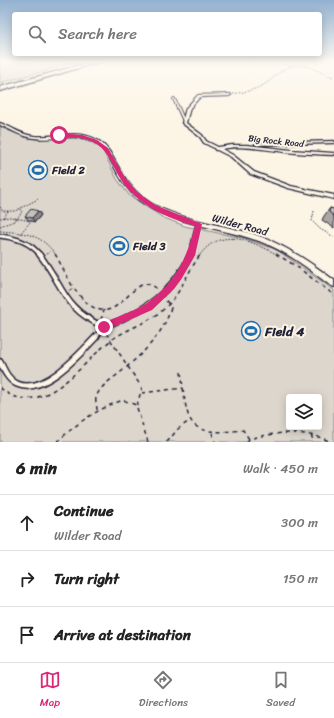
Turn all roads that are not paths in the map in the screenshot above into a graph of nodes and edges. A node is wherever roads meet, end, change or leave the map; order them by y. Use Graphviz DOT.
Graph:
graph roads {
  1 [pos="23,83"];
  2 [pos="0,89"];
  3 [pos="229,95"];
  4 [pos="174,99"];
  5 [pos="184,121"];
  6 [pos="0,124"];
  7 [pos="334,142"];
  8 [pos="247,145"];
  9 [pos="216,149"];
  10 [pos="334,154"];
  11 [pos="334,197"];
  12 [pos="198,224"];
  13 [pos="0,236"];
  14 [pos="334,284"];
  15 [pos="104,327"];
  16 [pos="0,362"];
  1 -- 2 [label="highway"];
  3 -- 5 [label="street"];
  4 -- 5 [label="lane"];
  5 -- 9 [label="street"];
  6 -- 12 [label="street, Wilder Road"];
  7 -- 8 [label="street"];
  8 -- 9 [label="street, Big Rock Road"];
  8 -- 10 [label="street, Big Rock Road"];
  9 -- 11 [label="street"];
  12 -- 14 [label="street, Wilder Road"];
  12 -- 15 [label="lane"];
  13 -- 15 [label="lane"];
  15 -- 16 [label="lane"];
}
